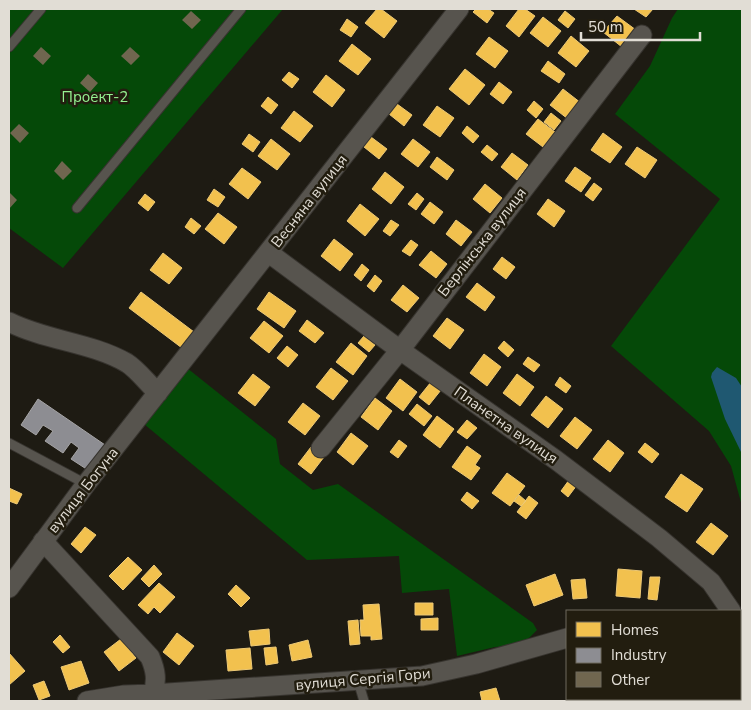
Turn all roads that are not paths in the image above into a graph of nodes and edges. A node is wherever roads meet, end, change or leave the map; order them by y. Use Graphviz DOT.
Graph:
graph roads {
  1 [pos="41,9"];
  2 [pos="242,9"];
  3 [pos="459,9"];
  4 [pos="642,35"];
  5 [pos="9,47"];
  6 [pos="76,208"];
  7 [pos="269,253"];
  8 [pos="9,322"];
  9 [pos="400,350"];
  10 [pos="158,393"];
  11 [pos="9,442"];
  12 [pos="321,448"];
  13 [pos="86,484"];
  14 [pos="43,541"];
  15 [pos="9,588"];
  16 [pos="730,610"];
  17 [pos="566,638"];
  18 [pos="358,681"];
  19 [pos="153,694"];
  20 [pos="88,701"];
  21 [pos="364,701"];
  1 -- 5 [label="lane"];
  2 -- 6 [label="lane"];
  3 -- 7 [label="street, Весняна вулиця"];
  4 -- 9 [label="street, Берлінська вулиця"];
  7 -- 9 [label="street, Планетна вулиця"];
  7 -- 10 [label="street, Весняна вулиця"];
  8 -- 10 [label="street"];
  9 -- 12 [label="street, Берлінська вулиця"];
  9 -- 16 [label="street, Планетна вулиця"];
  10 -- 13 [label="street, вулиця Богуна"];
  11 -- 13 [label="lane"];
  13 -- 14 [label="street, вулиця Богуна"];
  14 -- 15 [label="street, вулиця Богуна"];
  14 -- 19 [label="street"];
  17 -- 18 [label="street, вулиця Сергія Гори"];
  18 -- 19 [label="street, вулиця Сергія Гори"];
  18 -- 21 [label="lane"];
  19 -- 20 [label="street, вулиця Сергія Гори"];
}
